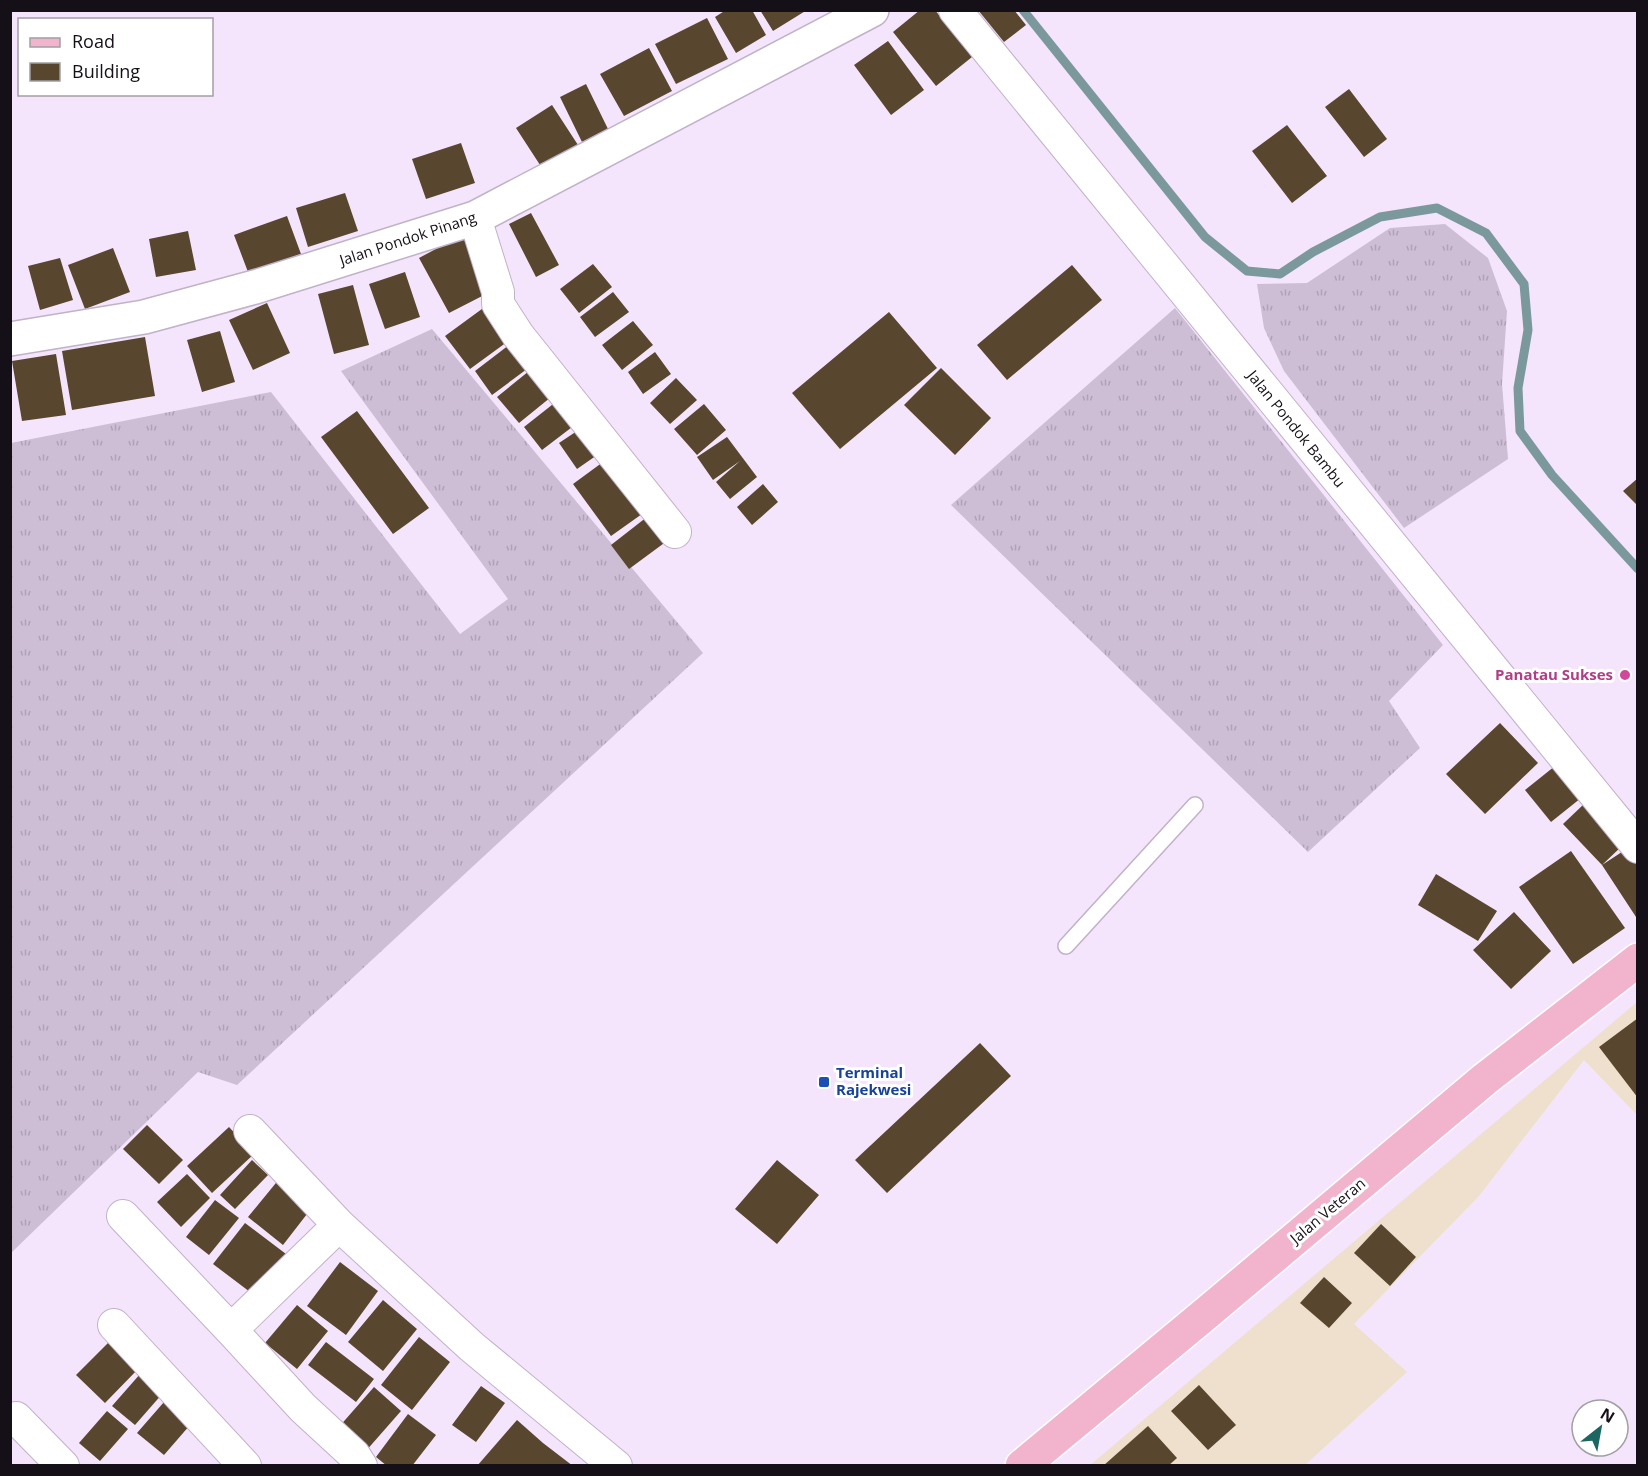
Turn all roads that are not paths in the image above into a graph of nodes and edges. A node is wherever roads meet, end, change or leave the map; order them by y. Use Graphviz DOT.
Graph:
graph roads {
  1 [pos="872,10"];
  2 [pos="955,10"];
  3 [pos="475,218"];
  4 [pos="10,339"];
  5 [pos="675,532"];
  6 [pos="1195,805"];
  7 [pos="1638,847"];
  8 [pos="1066,946"];
  9 [pos="1638,960"];
  10 [pos="250,1131"];
  11 [pos="123,1216"];
  12 [pos="339,1225"];
  13 [pos="114,1325"];
  14 [pos="231,1330"];
  15 [pos="16,1418"];
  16 [pos="63,1466"];
  17 [pos="245,1466"];
  18 [pos="361,1466"];
  19 [pos="616,1466"];
  20 [pos="1022,1466"];
  1 -- 3 [label="street, Jalan Pondok Pinang"];
  2 -- 7 [label="street, Jalan Pondok Bambu"];
  3 -- 4 [label="street, Jalan Pondok Pinang"];
  3 -- 5 [label="street"];
  6 -- 8 [label="lane"];
  9 -- 20 [label="main road, Jalan Veteran"];
  10 -- 12 [label="street"];
  11 -- 14 [label="street"];
  12 -- 14 [label="street"];
  12 -- 19 [label="street"];
  13 -- 17 [label="street"];
  14 -- 18 [label="street"];
  15 -- 16 [label="street"];
}
